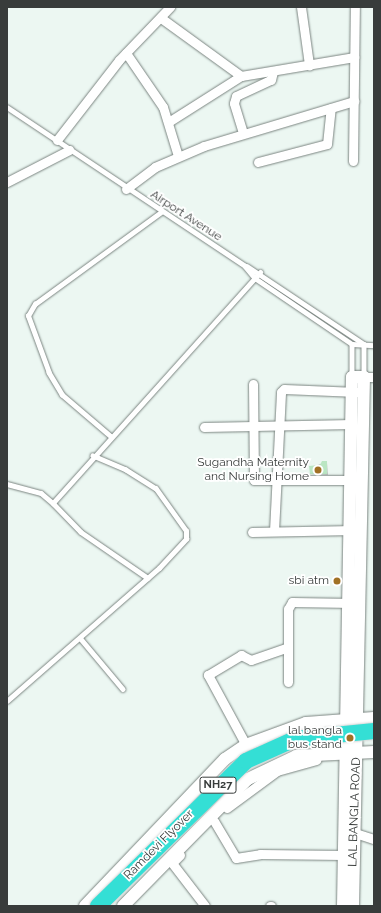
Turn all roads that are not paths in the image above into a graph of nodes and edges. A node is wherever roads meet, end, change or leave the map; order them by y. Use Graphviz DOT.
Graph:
graph roads {
  1 [pos="170,7"];
  2 [pos="301,7"];
  3 [pos="355,7"];
  4 [pos="161,18"];
  5 [pos="126,53"];
  6 [pos="354,57"];
  7 [pos="308,65"];
  8 [pos="272,71"];
  9 [pos="241,76"];
  10 [pos="354,101"];
  11 [pos="7,107"];
  12 [pos="331,108"];
  13 [pos="170,121"];
  14 [pos="243,133"];
  15 [pos="57,140"];
  16 [pos="69,150"];
  17 [pos="178,156"];
  18 [pos="353,161"];
  19 [pos="258,162"];
  20 [pos="7,182"];
  21 [pos="126,189"];
  22 [pos="161,212"];
  23 [pos="245,266"];
  24 [pos="260,272"];
  25 [pos="255,278"];
  26 [pos="352,344"];
  27 [pos="364,344"];
  28 [pos="374,345"];
  29 [pos="352,377"];
  30 [pos="369,377"];
  31 [pos="253,384"];
  32 [pos="358,392"];
  33 [pos="253,424"];
  34 [pos="352,424"];
  35 [pos="279,425"];
  36 [pos="204,427"];
  37 [pos="110,436"];
  38 [pos="94,456"];
  39 [pos="277,480"];
  40 [pos="356,480"];
  41 [pos="7,484"];
  42 [pos="53,503"];
  43 [pos="355,530"];
  44 [pos="274,531"];
  45 [pos="252,532"];
  46 [pos="148,578"];
  47 [pos="354,603"];
  48 [pos="81,639"];
  49 [pos="288,647"];
  50 [pos="288,682"];
  51 [pos="123,689"];
  52 [pos="7,701"];
  53 [pos="374,718"];
  54 [pos="352,719"];
  55 [pos="374,731"];
  56 [pos="374,742"];
  57 [pos="246,745"];
  58 [pos="374,752"];
  59 [pos="350,754"];
  60 [pos="214,821"];
  61 [pos="352,832"];
  62 [pos="374,839"];
  63 [pos="343,855"];
  64 [pos="172,863"];
  65 [pos="85,906"];
  66 [pos="98,906"];
  67 [pos="113,906"];
  68 [pos="123,906"];
  69 [pos="131,906"];
  70 [pos="205,906"];
  71 [pos="344,906"];
  72 [pos="353,906"];
  1 -- 4 [label="street"];
  2 -- 7 [label="street"];
  3 -- 6 [label="street"];
  4 -- 5 [label="street"];
  4 -- 9 [label="street"];
  5 -- 13 [label="street"];
  5 -- 15 [label="street"];
  6 -- 7 [label="street"];
  6 -- 10 [label="street"];
  7 -- 8 [label="street"];
  8 -- 9 [label="street"];
  8 -- 14 [label="street"];
  9 -- 13 [label="street"];
  10 -- 12 [label="street"];
  10 -- 18 [label="street"];
  11 -- 15 [label="lane, Airport Avenue"];
  12 -- 14 [label="street"];
  12 -- 19 [label="street"];
  13 -- 17 [label="street"];
  14 -- 17 [label="street"];
  15 -- 16 [label="lane, Airport Avenue"];
  16 -- 20 [label="street"];
  16 -- 21 [label="lane, Airport Avenue"];
  17 -- 21 [label="street"];
  21 -- 22 [label="lane, Airport Avenue"];
  22 -- 23 [label="lane, Airport Avenue"];
  22 -- 37 [label="lane"];
  23 -- 24 [label="lane"];
  23 -- 25 [label="lane, Airport Avenue"];
  24 -- 25 [label="lane"];
  24 -- 27 [label="lane"];
  25 -- 26 [label="lane, Airport Avenue"];
  25 -- 37 [label="lane"];
  26 -- 27 [label="lane"];
  26 -- 29 [label="lane"];
  27 -- 28 [label="lane"];
  27 -- 30 [label="lane"];
  29 -- 30 [label="street"];
  29 -- 32 [label="street"];
  30 -- 32 [label="street"];
  31 -- 33 [label="street"];
  32 -- 34 [label="street"];
  32 -- 35 [label="street"];
  32 -- 40 [label="street"];
  33 -- 35 [label="street"];
  33 -- 36 [label="street"];
  33 -- 39 [label="street"];
  34 -- 35 [label="street"];
  34 -- 40 [label="street"];
  35 -- 39 [label="street"];
  37 -- 38 [label="lane"];
  38 -- 42 [label="lane"];
  38 -- 46 [label="lane"];
  39 -- 40 [label="street"];
  39 -- 44 [label="street"];
  40 -- 43 [label="street, LAL BANGLA ROAD"];
  41 -- 42 [label="lane"];
  42 -- 46 [label="lane"];
  43 -- 44 [label="street"];
  43 -- 47 [label="street, LAL BANGLA ROAD"];
  44 -- 45 [label="street"];
  46 -- 48 [label="lane"];
  47 -- 49 [label="street"];
  47 -- 54 [label="street, LAL BANGLA ROAD"];
  48 -- 51 [label="lane"];
  48 -- 52 [label="lane"];
  49 -- 50 [label="street"];
  49 -- 57 [label="street"];
  53 -- 54 [label="street"];
  54 -- 57 [label="street"];
  54 -- 59 [label="street, LAL BANGLA ROAD"];
  55 -- 66 [label="highway, Ramdevi Flyover / NH27, bridge"];
  56 -- 67 [label="highway, Ramdevi Flyover / NH27"];
  57 -- 65 [label="street"];
  58 -- 59 [label="street"];
  59 -- 60 [label="street"];
  59 -- 61 [label="street, LAL BANGLA ROAD"];
  59 -- 63 [label="street, LAL BANGLA ROAD"];
  59 -- 68 [label="street"];
  60 -- 63 [label="street"];
  60 -- 64 [label="street"];
  61 -- 62 [label="street"];
  61 -- 72 [label="street, LAL BANGLA ROAD"];
  63 -- 71 [label="street, LAL BANGLA ROAD"];
  64 -- 69 [label="street"];
  64 -- 70 [label="street"];
}
